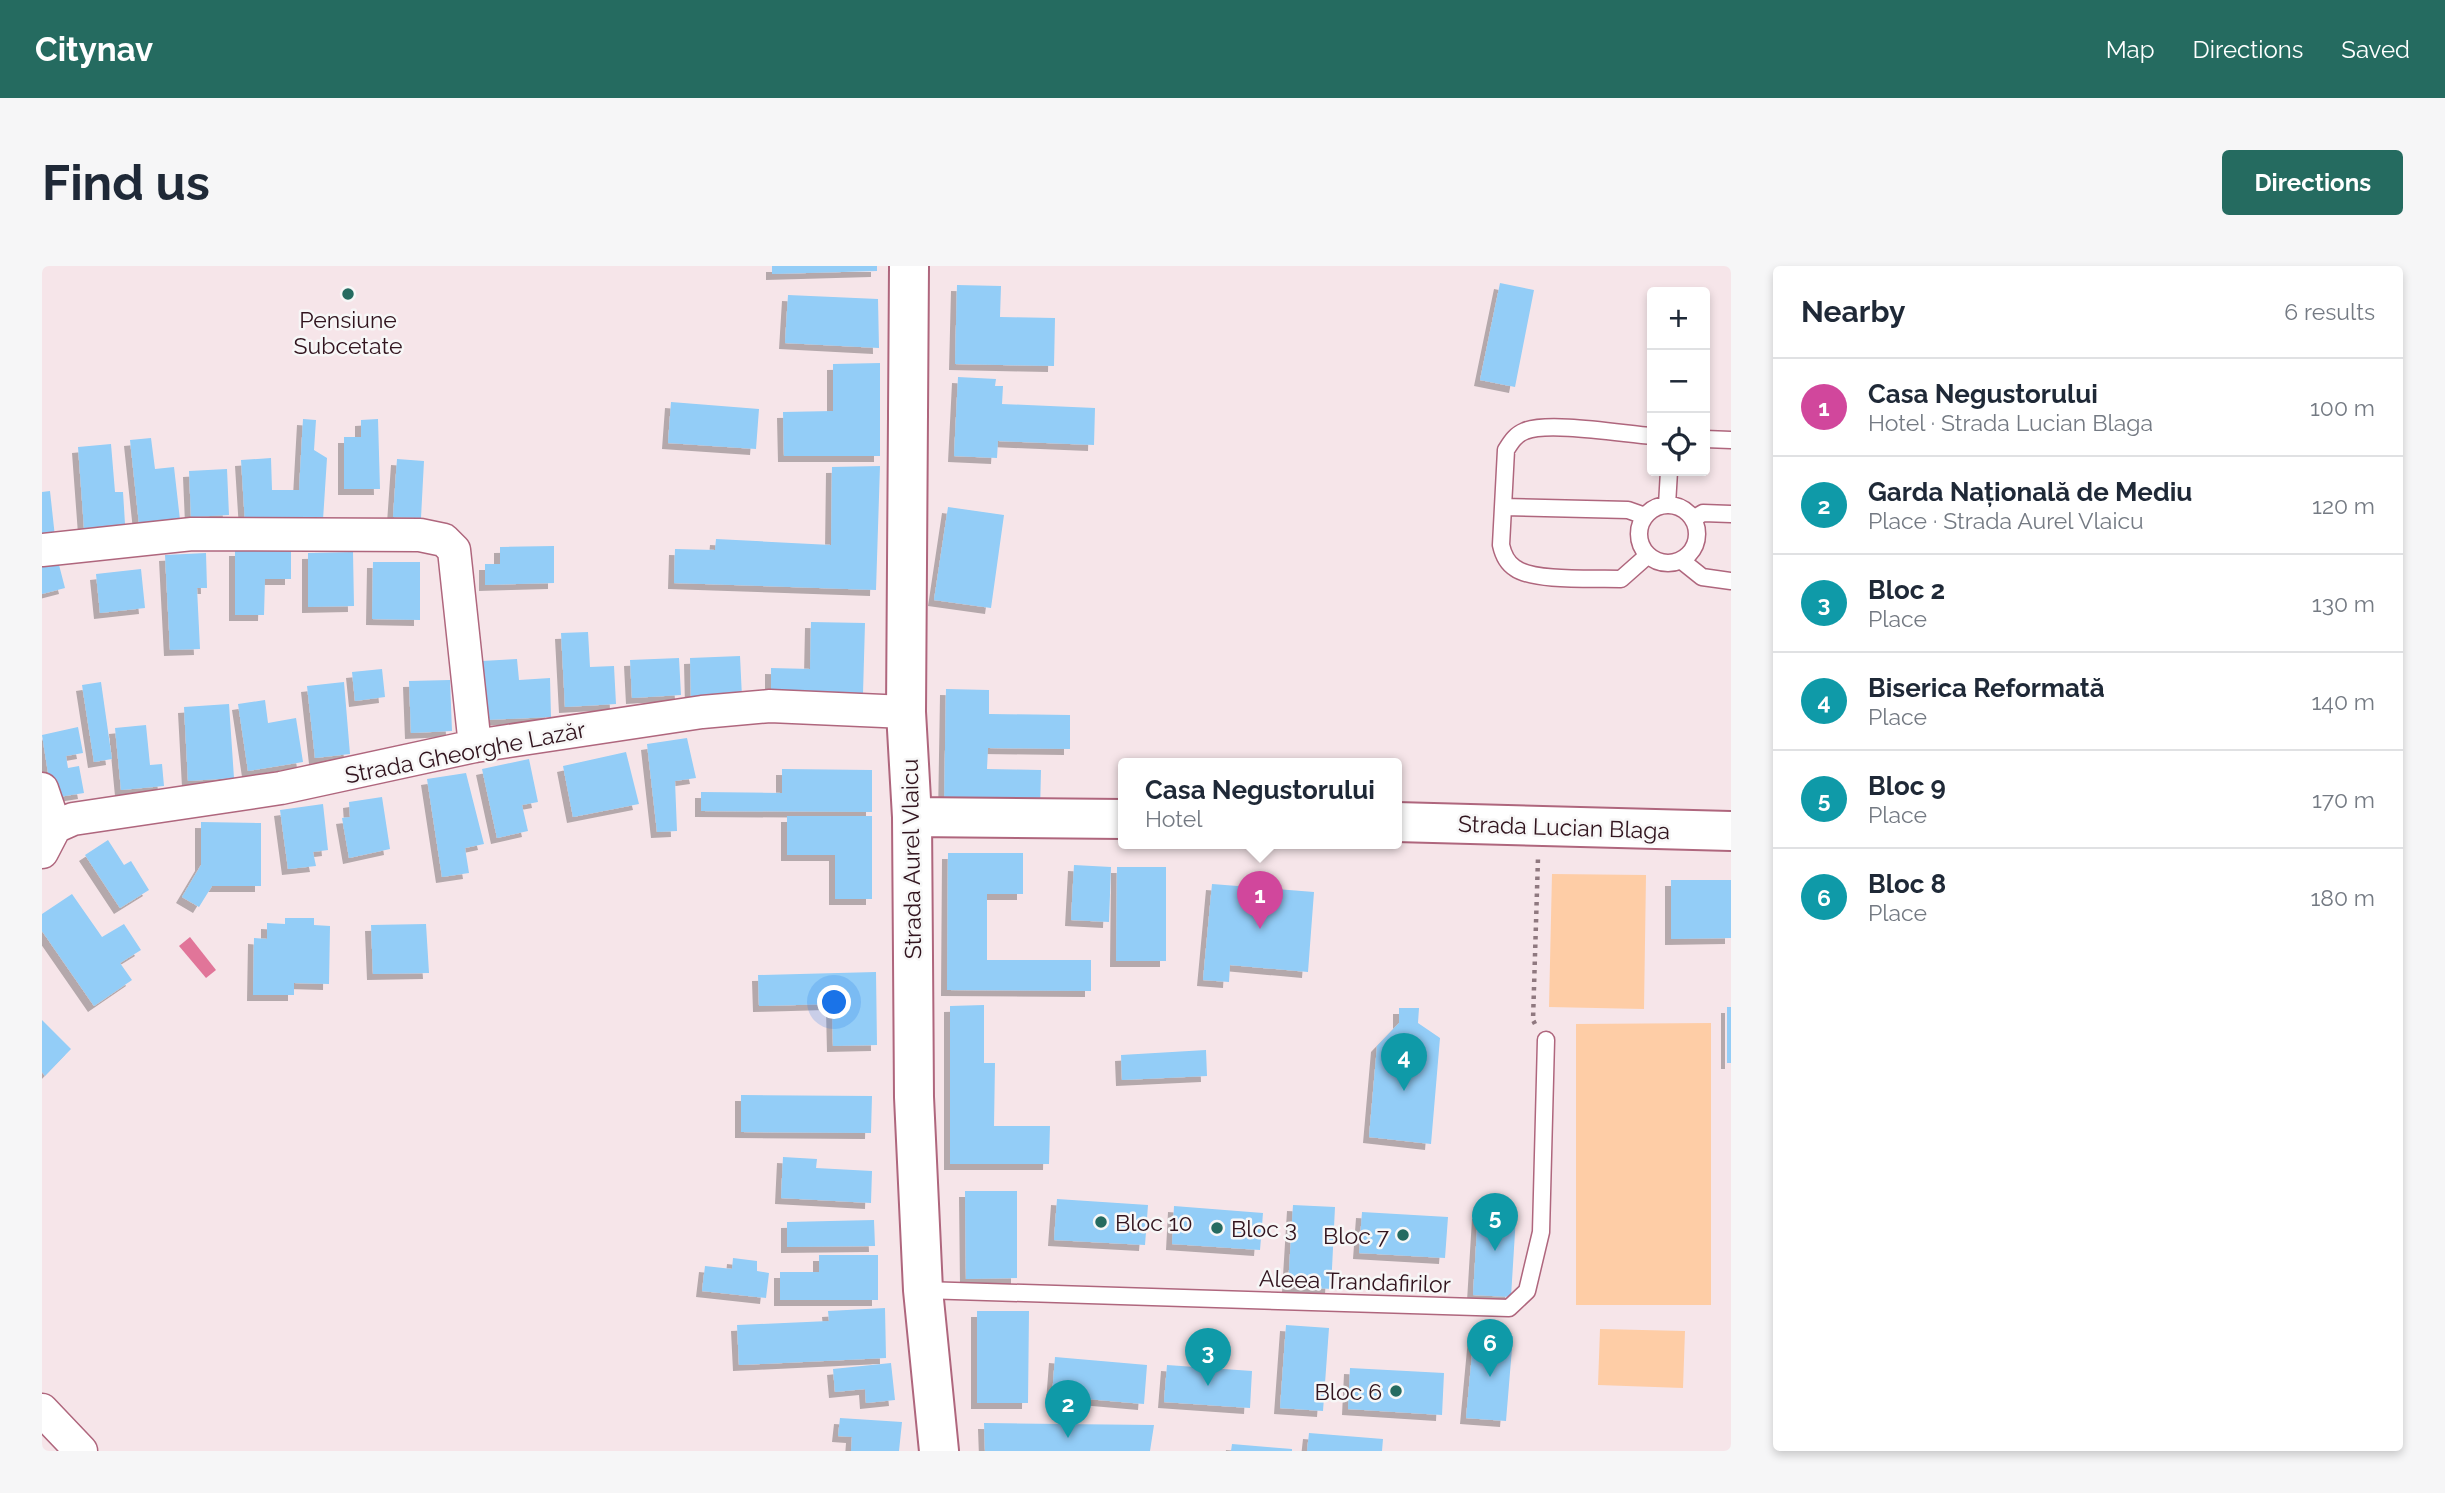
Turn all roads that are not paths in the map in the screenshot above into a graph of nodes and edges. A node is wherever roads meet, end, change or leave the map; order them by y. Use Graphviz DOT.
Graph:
graph roads {
  1 [pos="909,266"];
  2 [pos="1647,436"];
  3 [pos="1710,439"];
  4 [pos="1731,440"];
  5 [pos="1669,476"];
  6 [pos="1667,505"];
  7 [pos="1503,507"];
  8 [pos="1731,514"];
  9 [pos="1645,516"];
  10 [pos="1693,519"];
  11 [pos="42,550"];
  12 [pos="1647,556"];
  13 [pos="1682,561"];
  14 [pos="1731,581"];
  15 [pos="906,712"];
  16 [pos="475,746"];
  17 [pos="42,789"];
  18 [pos="912,817"];
  19 [pos="1118,818"];
  20 [pos="1402,822"];
  21 [pos="1731,831"];
  22 [pos="49,840"];
  23 [pos="1546,1040"];
  24 [pos="923,1290"];
  25 [pos="42,1410"];
  26 [pos="81,1451"];
  27 [pos="939,1451"];
  1 -- 15 [label="street, Strada Aurel Vlaicu"];
  2 -- 7 [label="lane"];
  3 -- 4 [label="lane"];
  5 -- 6 [label="lane"];
  6 -- 9 [label="lane"];
  6 -- 10 [label="lane"];
  7 -- 9 [label="lane"];
  7 -- 12 [label="lane"];
  8 -- 10 [label="lane"];
  9 -- 12 [label="lane"];
  10 -- 13 [label="lane"];
  11 -- 16 [label="street"];
  12 -- 13 [label="lane"];
  13 -- 14 [label="lane"];
  15 -- 16 [label="street, Strada Gheorghe Lazăr"];
  15 -- 18 [label="street, Strada Aurel Vlaicu"];
  16 -- 22 [label="street, Strada Gheorghe Lazăr"];
  17 -- 22 [label="street"];
  18 -- 19 [label="street"];
  18 -- 24 [label="street, Strada Aurel Vlaicu"];
  20 -- 21 [label="street, Strada Lucian Blaga"];
  23 -- 24 [label="lane, Aleea Trandafirilor"];
  24 -- 27 [label="street, Strada Aurel Vlaicu"];
  25 -- 26 [label="street"];
}
